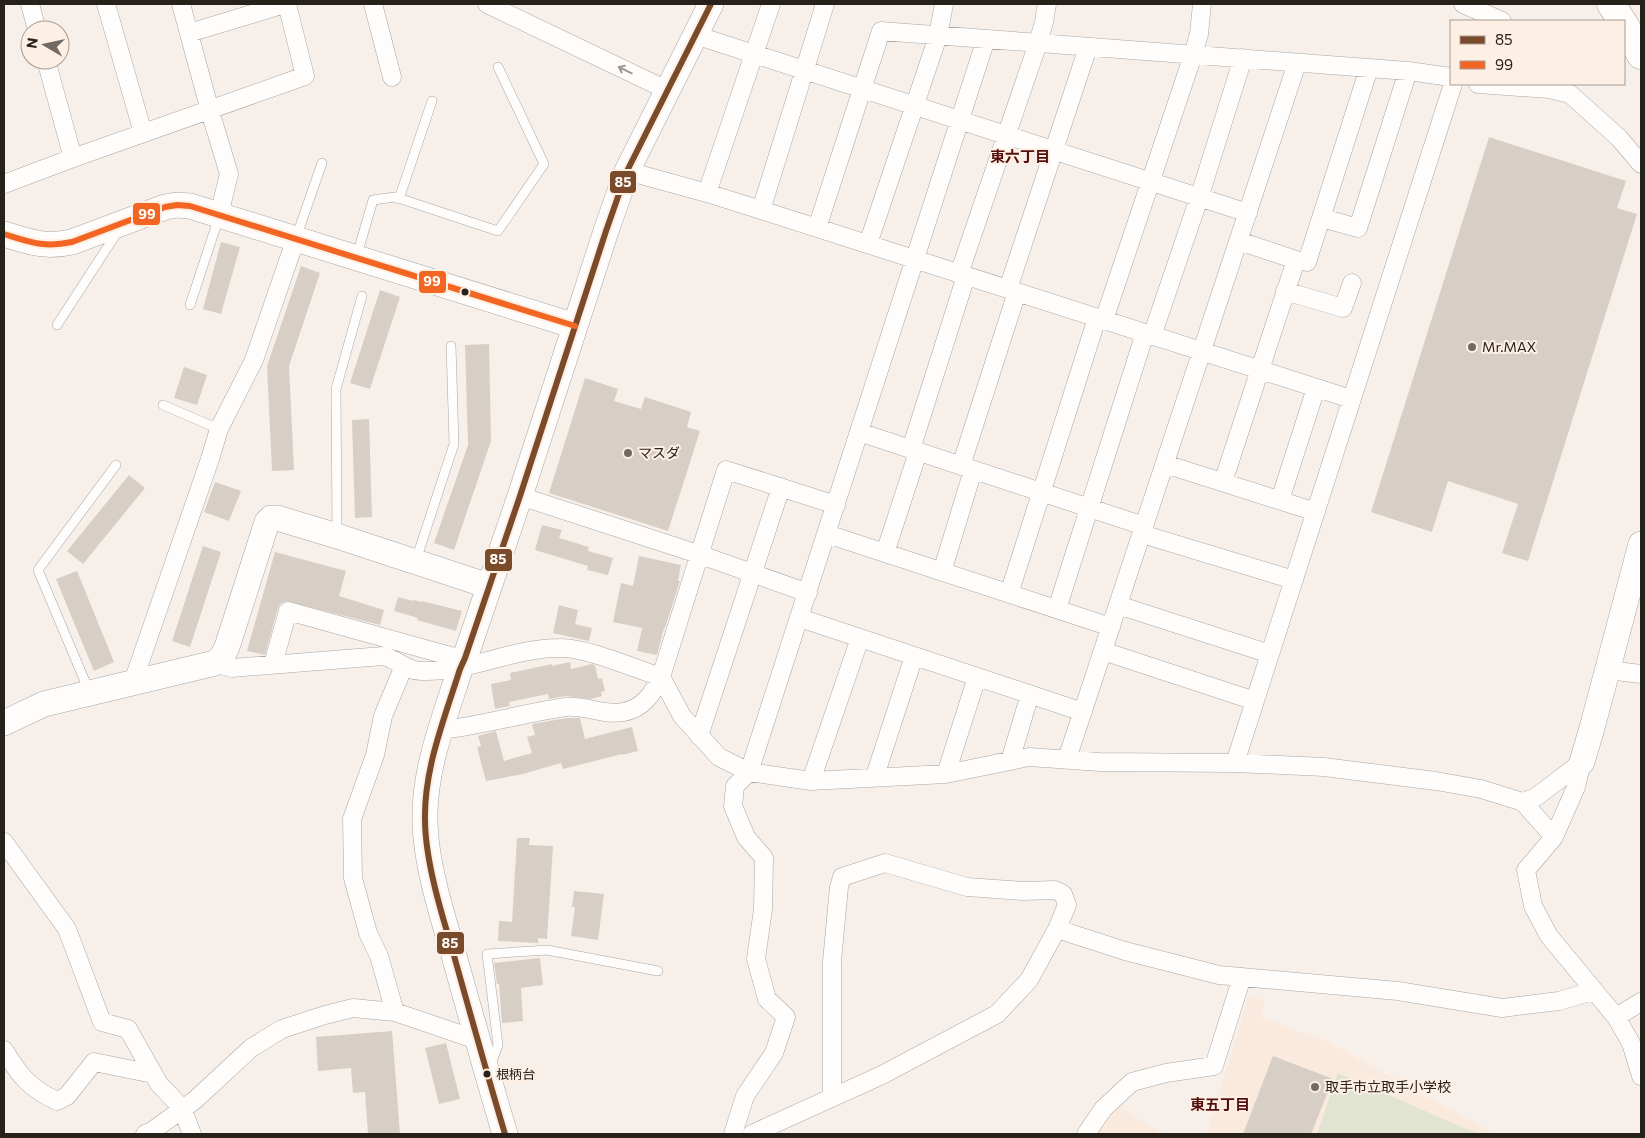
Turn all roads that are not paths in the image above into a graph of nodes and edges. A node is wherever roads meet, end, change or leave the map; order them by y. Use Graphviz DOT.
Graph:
graph roads {
  1 [pos="30,4"];
  2 [pos="106,4"];
  3 [pos="181,4"];
  4 [pos="286,4"];
  5 [pos="372,4"];
  6 [pos="487,4"];
  7 [pos="711,4"];
  8 [pos="771,4"];
  9 [pos="826,4"];
  10 [pos="944,4"];
  11 [pos="1047,4"];
  12 [pos="1202,4"];
  13 [pos="1463,4"];
  14 [pos="1611,4"];
  15 [pos="34,20"];
  16 [pos="1500,20"];
  17 [pos="1621,20"];
  18 [pos="1625,27"];
  19 [pos="189,32"];
  20 [pos="695,35"];
  21 [pos="938,36"];
  22 [pos="986,39"];
  23 [pos="1038,43"];
  24 [pos="1088,47"];
  25 [pos="754,55"];
  26 [pos="1193,55"];
  27 [pos="1641,55"];
  28 [pos="1243,58"];
  29 [pos="1297,63"];
  30 [pos="498,67"];
  31 [pos="1369,68"];
  32 [pos="49,70"];
  33 [pos="804,71"];
  34 [pos="1408,71"];
  35 [pos="392,76"];
  36 [pos="1450,77"];
  37 [pos="1453,85"];
  38 [pos="1492,85"];
  39 [pos="862,89"];
  40 [pos="1571,89"];
  41 [pos="668,91"];
  42 [pos="432,101"];
  43 [pos="915,106"];
  44 [pos="210,111"];
  45 [pos="960,121"];
  46 [pos="143,133"];
  47 [pos="1007,136"];
  48 [pos="1054,151"];
  49 [pos="73,158"];
  50 [pos="322,163"];
  51 [pos="1641,164"];
  52 [pos="627,171"];
  53 [pos="1151,182"];
  54 [pos="4,184"];
  55 [pos="706,192"];
  56 [pos="1199,198"];
  57 [pos="399,199"];
  58 [pos="761,210"];
  59 [pos="1248,214"];
  60 [pos="220,215"];
  61 [pos="1322,218"];
  62 [pos="122,224"];
  63 [pos="817,228"];
  64 [pos="4,234"];
  65 [pos="296,238"];
  66 [pos="1239,241"];
  67 [pos="868,244"];
  68 [pos="356,258"];
  69 [pos="915,259"];
  70 [pos="1296,260"];
  71 [pos="963,275"];
  72 [pos="1352,283"];
  73 [pos="1012,291"];
  74 [pos="1285,291"];
  75 [pos="362,296"];
  76 [pos="190,305"];
  77 [pos="1101,319"];
  78 [pos="57,325"];
  79 [pos="575,326"];
  80 [pos="1149,334"];
  81 [pos="451,346"];
  82 [pos="1202,352"];
  83 [pos="1259,370"];
  84 [pos="1316,388"];
  85 [pos="1351,400"];
  86 [pos="163,405"];
  87 [pos="219,429"];
  88 [pos="860,432"];
  89 [pos="914,451"];
  90 [pos="116,464"];
  91 [pos="1165,464"];
  92 [pos="967,468"];
  93 [pos="1223,482"];
  94 [pos="780,487"];
  95 [pos="1042,492"];
  96 [pos="520,496"];
  97 [pos="1280,500"];
  98 [pos="836,505"];
  99 [pos="1089,508"];
  100 [pos="1316,512"];
  101 [pos="1143,530"];
  102 [pos="827,534"];
  103 [pos="337,536"];
  104 [pos="1641,544"];
  105 [pos="885,553"];
  106 [pos="698,554"];
  107 [pos="416,561"];
  108 [pos="942,572"];
  109 [pos="752,574"];
  110 [pos="1294,580"];
  111 [pos="489,586"];
  112 [pos="808,593"];
  113 [pos="1009,594"];
  114 [pos="1118,605"];
  115 [pos="1057,610"];
  116 [pos="800,618"];
  117 [pos="1111,627"];
  118 [pos="860,638"];
  119 [pos="1103,651"];
  120 [pos="1270,654"];
  121 [pos="914,656"];
  122 [pos="215,663"];
  123 [pos="462,663"];
  124 [pos="273,664"];
  125 [pos="404,666"];
  126 [pos="1608,670"];
  127 [pos="1641,674"];
  128 [pos="661,677"];
  129 [pos="977,677"];
  130 [pos="133,682"];
  131 [pos="90,692"];
  132 [pos="1030,694"];
  133 [pos="1255,701"];
  134 [pos="1082,712"];
  135 [pos="4,723"];
  136 [pos="442,730"];
  137 [pos="699,736"];
  138 [pos="1067,759"];
  139 [pos="1010,761"];
  140 [pos="1582,762"];
  141 [pos="1235,764"];
  142 [pos="749,772"];
  143 [pos="946,774"];
  144 [pos="875,776"];
  145 [pos="811,781"];
  146 [pos="1523,802"];
  147 [pos="1554,837"];
  148 [pos="4,842"];
  149 [pos="1057,929"];
  150 [pos="658,971"];
  151 [pos="1242,977"];
  152 [pos="1594,991"];
  153 [pos="1641,1002"];
  154 [pos="395,1012"];
  155 [pos="1616,1017"];
  156 [pos="477,1040"];
  157 [pos="4,1050"];
  158 [pos="154,1074"];
  159 [pos="487,1074"];
  160 [pos="1641,1076"];
  161 [pos="832,1097"];
  162 [pos="182,1108"];
  163 [pos="145,1134"];
  164 [pos="192,1134"];
  165 [pos="505,1134"];
  166 [pos="733,1134"];
  167 [pos="752,1134"];
  168 [pos="1086,1134"];
  1 -- 15 [label="street"];
  2 -- 46 [label="street"];
  3 -- 19 [label="street"];
  4 -- 19 [label="street"];
  4 -- 44 [label="street"];
  5 -- 35 [label="street"];
  41 -- 6 [label="street, one-way"];
  7 -- 20 [label="street"];
  8 -- 25 [label="street"];
  9 -- 33 [label="street"];
  10 -- 21 [label="street"];
  11 -- 23 [label="street"];
  12 -- 26 [label="street"];
  13 -- 16 [label="street"];
  14 -- 17 [label="main road"];
  18 -- 27 [label="main road"];
  19 -- 44 [label="street"];
  20 -- 25 [label="street"];
  20 -- 41 [label="street"];
  21 -- 22 [label="street"];
  21 -- 39 [label="street"];
  21 -- 43 [label="street"];
  22 -- 23 [label="street"];
  22 -- 45 [label="street"];
  23 -- 24 [label="street"];
  23 -- 47 [label="street"];
  24 -- 26 [label="street"];
  24 -- 48 [label="street"];
  25 -- 33 [label="street"];
  25 -- 55 [label="street"];
  26 -- 28 [label="street"];
  26 -- 53 [label="street"];
  28 -- 29 [label="street"];
  28 -- 56 [label="street"];
  29 -- 31 [label="street"];
  29 -- 59 [label="street"];
  30 -- 57 [label="lane"];
  31 -- 34 [label="street"];
  31 -- 61 [label="street"];
  32 -- 49 [label="street"];
  33 -- 39 [label="street"];
  33 -- 58 [label="street"];
  34 -- 36 [label="street"];
  34 -- 61 [label="street"];
  37 -- 85 [label="street"];
  38 -- 40 [label="street"];
  39 -- 43 [label="street"];
  39 -- 63 [label="street"];
  40 -- 51 [label="street"];
  41 -- 52 [label="street"];
  42 -- 57 [label="lane"];
  43 -- 45 [label="street"];
  43 -- 67 [label="street"];
  44 -- 46 [label="street"];
  44 -- 60 [label="street"];
  45 -- 47 [label="street"];
  45 -- 69 [label="street"];
  46 -- 49 [label="street"];
  47 -- 48 [label="street"];
  47 -- 71 [label="street"];
  48 -- 53 [label="street"];
  48 -- 73 [label="street"];
  49 -- 54 [label="street"];
  50 -- 65 [label="lane"];
  52 -- 55 [label="street"];
  52 -- 79 [label="street"];
  53 -- 56 [label="street"];
  53 -- 77 [label="street"];
  55 -- 58 [label="street"];
  56 -- 59 [label="street"];
  56 -- 80 [label="street"];
  57 -- 68 [label="lane"];
  58 -- 63 [label="street"];
  59 -- 66 [label="street"];
  60 -- 62 [label="street"];
  60 -- 65 [label="street"];
  60 -- 76 [label="lane"];
  61 -- 70 [label="street"];
  62 -- 64 [label="street"];
  62 -- 78 [label="lane"];
  63 -- 67 [label="street"];
  65 -- 68 [label="street"];
  65 -- 87 [label="street"];
  66 -- 70 [label="street"];
  66 -- 82 [label="street"];
  67 -- 69 [label="street"];
  68 -- 79 [label="street"];
  69 -- 71 [label="street"];
  69 -- 88 [label="street"];
  70 -- 74 [label="street"];
  71 -- 73 [label="street"];
  71 -- 89 [label="street"];
  72 -- 74 [label="street"];
  73 -- 77 [label="street"];
  73 -- 92 [label="street"];
  74 -- 83 [label="street"];
  75 -- 103 [label="lane"];
  77 -- 80 [label="street"];
  77 -- 95 [label="street"];
  79 -- 96 [label="street"];
  80 -- 82 [label="street"];
  80 -- 99 [label="street"];
  81 -- 107 [label="lane"];
  82 -- 83 [label="street"];
  82 -- 91 [label="street"];
  83 -- 84 [label="street"];
  83 -- 93 [label="street"];
  84 -- 85 [label="street"];
  84 -- 97 [label="street"];
  85 -- 100 [label="street"];
  86 -- 87 [label="lane"];
  87 -- 130 [label="street"];
  88 -- 89 [label="street"];
  88 -- 98 [label="street"];
  89 -- 92 [label="street"];
  89 -- 105 [label="street"];
  90 -- 131 [label="lane"];
  91 -- 93 [label="street"];
  91 -- 101 [label="street"];
  92 -- 95 [label="street"];
  92 -- 108 [label="street"];
  93 -- 97 [label="street"];
  94 -- 98 [label="street"];
  94 -- 106 [label="street"];
  94 -- 109 [label="street"];
  95 -- 99 [label="street"];
  95 -- 113 [label="street"];
  96 -- 106 [label="street"];
  96 -- 111 [label="street"];
  97 -- 100 [label="street"];
  98 -- 102 [label="street"];
  99 -- 101 [label="street"];
  99 -- 115 [label="street"];
  100 -- 110 [label="street"];
  101 -- 110 [label="street"];
  101 -- 114 [label="street"];
  102 -- 105 [label="street"];
  102 -- 112 [label="street"];
  103 -- 107 [label="street"];
  103 -- 122 [label="street"];
  104 -- 126 [label="street"];
  105 -- 108 [label="street"];
  106 -- 109 [label="street"];
  106 -- 128 [label="street"];
  107 -- 111 [label="street"];
  108 -- 113 [label="street"];
  109 -- 112 [label="street"];
  109 -- 137 [label="street"];
  110 -- 120 [label="street"];
  111 -- 123 [label="street"];
  112 -- 116 [label="street"];
  113 -- 115 [label="street"];
  114 -- 117 [label="street"];
  114 -- 120 [label="street"];
  115 -- 117 [label="street"];
  116 -- 118 [label="street"];
  116 -- 142 [label="street"];
  117 -- 119 [label="street"];
  118 -- 121 [label="street"];
  118 -- 145 [label="street"];
  119 -- 133 [label="street"];
  119 -- 134 [label="street"];
  120 -- 133 [label="street"];
  121 -- 129 [label="street"];
  121 -- 144 [label="street"];
  122 -- 124 [label="street"];
  122 -- 130 [label="street"];
  123 -- 124 [label="street"];
  123 -- 125 [label="street"];
  123 -- 128 [label="street"];
  123 -- 136 [label="street"];
  124 -- 125 [label="street"];
  125 -- 154 [label="street"];
  126 -- 127 [label="street"];
  126 -- 140 [label="street"];
  128 -- 136 [label="street"];
  128 -- 137 [label="street"];
  129 -- 132 [label="street"];
  129 -- 143 [label="street"];
  130 -- 131 [label="street"];
  131 -- 135 [label="street"];
  132 -- 134 [label="street"];
  132 -- 139 [label="street"];
  133 -- 141 [label="street"];
  134 -- 138 [label="street"];
  136 -- 156 [label="street"];
  137 -- 142 [label="street"];
  138 -- 139 [label="street"];
  138 -- 141 [label="street"];
  139 -- 143 [label="street"];
  140 -- 146 [label="street"];
  140 -- 147 [label="street"];
  141 -- 146 [label="street"];
  142 -- 145 [label="street"];
  142 -- 166 [label="street"];
  143 -- 144 [label="street"];
  144 -- 145 [label="street"];
  146 -- 147 [label="street"];
  147 -- 152 [label="street"];
  148 -- 158 [label="street"];
  149 -- 151 [label="street"];
  149 -- 161 [label="street"];
  149 -- 161 [label="street"];
  150 -- 159 [label="lane"];
  151 -- 152 [label="street"];
  151 -- 168 [label="street"];
  152 -- 155 [label="street"];
  153 -- 155 [label="street"];
  154 -- 156 [label="street"];
  154 -- 162 [label="street"];
  155 -- 160 [label="street"];
  156 -- 159 [label="street"];
  157 -- 158 [label="street"];
  158 -- 162 [label="street"];
  159 -- 165 [label="street"];
  161 -- 167 [label="street"];
  162 -- 163 [label="street"];
  162 -- 164 [label="street"];
}
